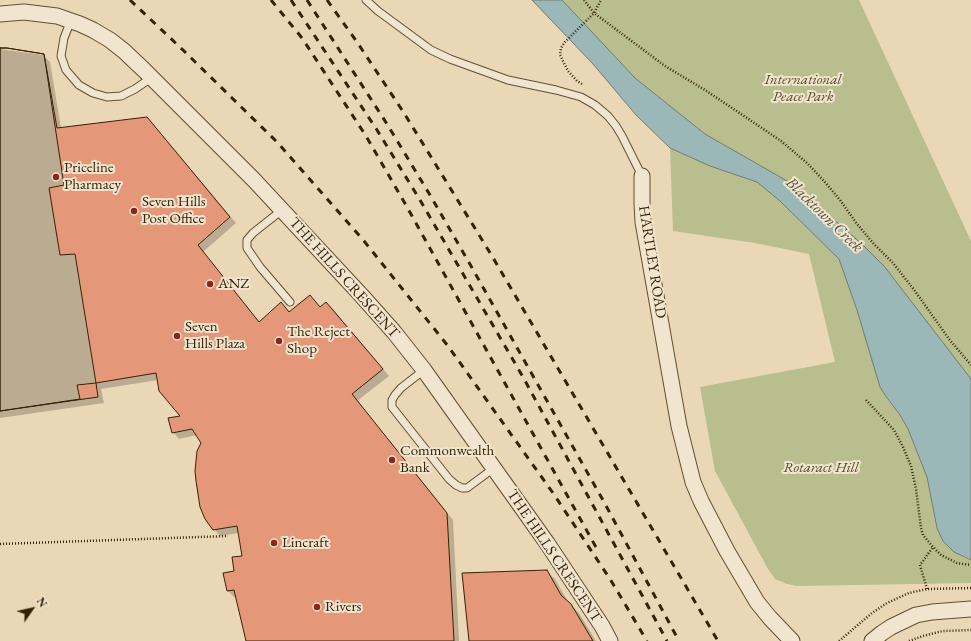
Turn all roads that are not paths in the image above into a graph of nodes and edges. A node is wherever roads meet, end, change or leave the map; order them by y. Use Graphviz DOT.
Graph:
graph roads {
  1 [pos="366,0"];
  2 [pos="0,14"];
  3 [pos="71,20"];
  4 [pos="151,78"];
  5 [pos="642,176"];
  6 [pos="282,210"];
  7 [pos="290,302"];
  8 [pos="424,370"];
  9 [pos="494,468"];
  10 [pos="971,610"];
  11 [pos="610,641"];
  12 [pos="792,641"];
  13 [pos="872,641"];
  1 -- 5 [label="lane, HARTLEY ROAD"];
  2 -- 3 [label="street, THE HILLS CRESCENT"];
  3 -- 4 [label="street, THE HILLS CRESCENT"];
  3 -- 4 [label="lane"];
  4 -- 6 [label="street, THE HILLS CRESCENT"];
  5 -- 12 [label="street, HARTLEY ROAD"];
  6 -- 7 [label="lane"];
  6 -- 8 [label="street, THE HILLS CRESCENT"];
  8 -- 9 [label="street, THE HILLS CRESCENT"];
  8 -- 9 [label="lane"];
  9 -- 11 [label="street, THE HILLS CRESCENT"];
  10 -- 13 [label="street"];
}
